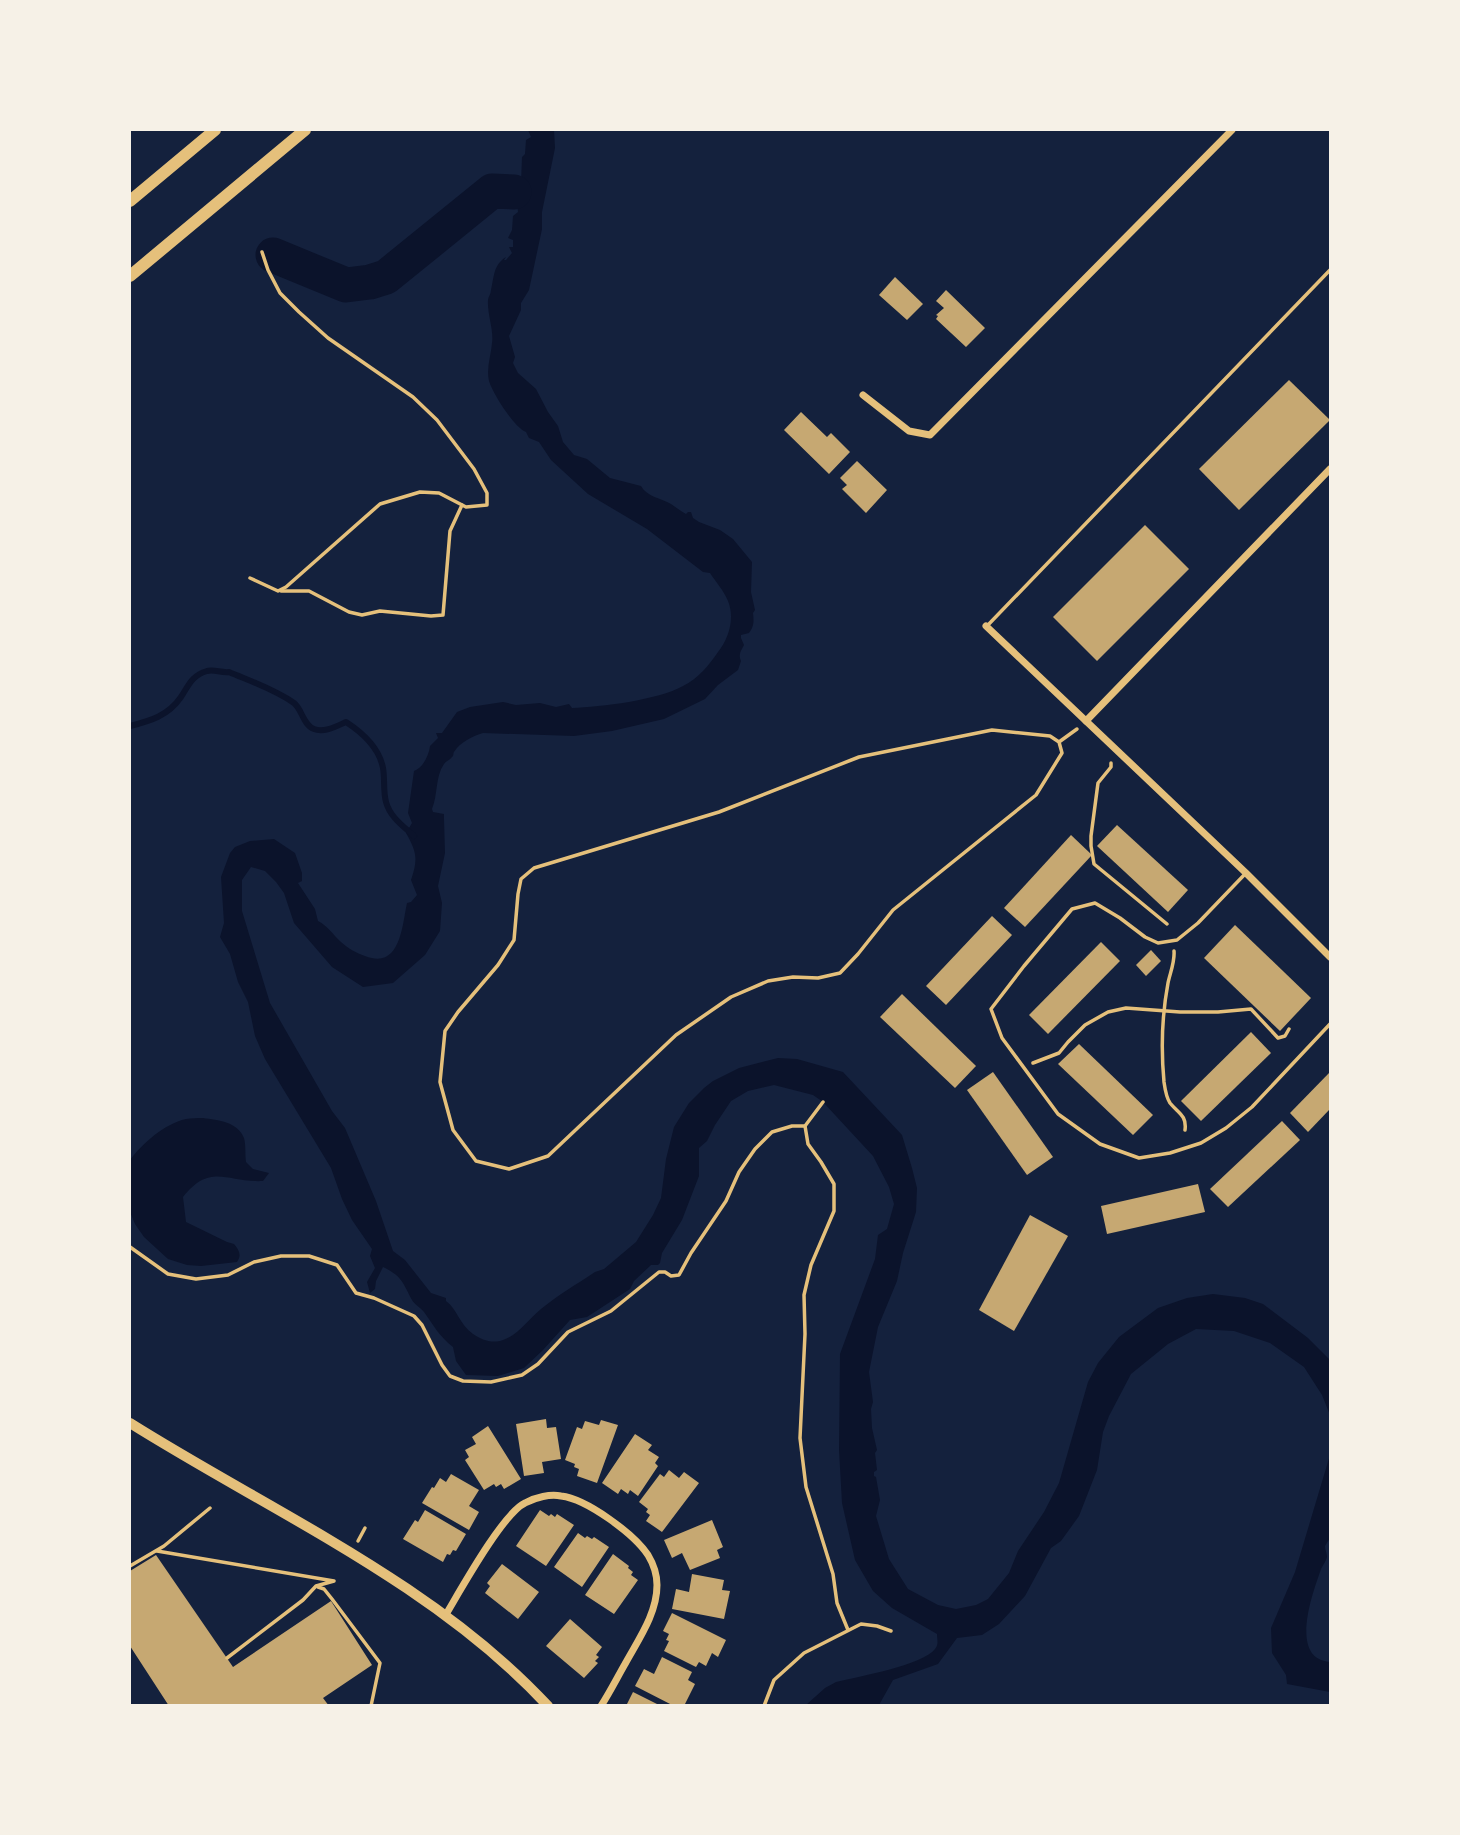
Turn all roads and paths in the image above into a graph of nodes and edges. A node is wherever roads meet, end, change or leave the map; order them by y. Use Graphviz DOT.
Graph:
graph roads {
  1 [pos="215,130"];
  2 [pos="305,130"];
  3 [pos="1232,130"];
  4 [pos="130,201"];
  5 [pos="262,252"];
  6 [pos="1331,270"];
  7 [pos="130,276"];
  8 [pos="863,395"];
  9 [pos="1331,469"];
  10 [pos="463,505"];
  11 [pos="250,578"];
  12 [pos="278,591"];
  13 [pos="986,626"];
  14 [pos="1086,721"];
  15 [pos="1059,742"];
  16 [pos="1113,747"];
  17 [pos="1246,873"];
  18 [pos="1167,924"];
  19 [pos="1172,941"];
  20 [pos="1331,957"];
  21 [pos="1165,1010"];
  22 [pos="1331,1024"];
  23 [pos="1289,1029"];
  24 [pos="1023,1067"];
  25 [pos="823,1102"];
  26 [pos="804,1126"];
  27 [pos="1185,1130"];
  28 [pos="130,1247"];
  29 [pos="130,1423"];
  30 [pos="210,1508"];
  31 [pos="365,1528"];
  32 [pos="358,1541"];
  33 [pos="157,1550"];
  34 [pos="130,1566"];
  35 [pos="316,1586"];
  36 [pos="445,1615"];
  37 [pos="848,1630"];
  38 [pos="891,1630"];
  39 [pos="227,1658"];
  40 [pos="371,1706"];
  41 [pos="548,1706"];
  42 [pos="601,1706"];
  43 [pos="764,1706"];
  1 -- 4 [label="main road"];
  2 -- 7 [label="main road"];
  3 -- 8 [label="street"];
  5 -- 10 [label="path"];
  6 -- 13 [label="lane"];
  9 -- 14 [label="street"];
  10 -- 12 [label="path"];
  10 -- 12 [label="path"];
  11 -- 12 [label="path"];
  13 -- 14 [label="street"];
  14 -- 15 [label="path"];
  14 -- 16 [label="street"];
  15 -- 15 [label="path"];
  16 -- 17 [label="street"];
  16 -- 18 [label="path"];
  17 -- 19 [label="lane"];
  17 -- 20 [label="street"];
  19 -- 21 [label="path"];
  19 -- 24 [label="lane"];
  21 -- 23 [label="path"];
  21 -- 24 [label="path"];
  21 -- 27 [label="path"];
  22 -- 24 [label="lane"];
  25 -- 26 [label="path"];
  26 -- 28 [label="path"];
  26 -- 37 [label="path"];
  29 -- 36 [label="street"];
  30 -- 33 [label="path"];
  31 -- 32 [label="path"];
  33 -- 34 [label="path"];
  33 -- 35 [label="path"];
  35 -- 39 [label="path"];
  35 -- 40 [label="path"];
  36 -- 41 [label="street"];
  36 -- 42 [label="street"];
  37 -- 38 [label="path"];
  37 -- 43 [label="path"];
}
